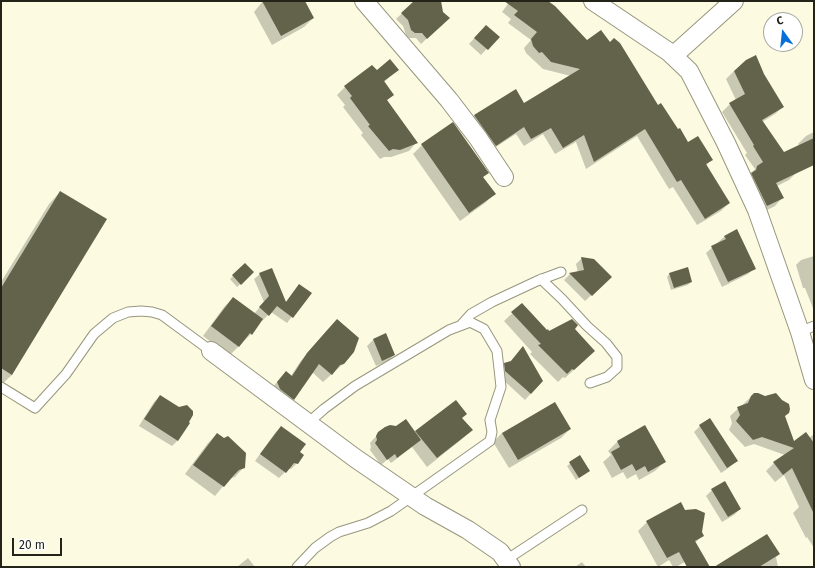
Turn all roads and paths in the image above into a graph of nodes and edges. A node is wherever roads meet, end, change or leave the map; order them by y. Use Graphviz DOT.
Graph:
graph roads {
  1 [pos="364,1"];
  2 [pos="592,1"];
  3 [pos="734,1"];
  4 [pos="673,56"];
  5 [pos="504,177"];
  6 [pos="561,272"];
  7 [pos="541,279"];
  8 [pos="461,325"];
  9 [pos="807,329"];
  10 [pos="211,351"];
  11 [pos="814,380"];
  12 [pos="590,383"];
  13 [pos="1,387"];
  14 [pos="308,423"];
  15 [pos="412,497"];
  16 [pos="582,510"];
  17 [pos="508,564"];
  18 [pos="297,567"];
  1 -- 5 [label="street"];
  2 -- 4 [label="street"];
  3 -- 4 [label="street"];
  4 -- 9 [label="street"];
  6 -- 7 [label="lane"];
  7 -- 8 [label="lane"];
  7 -- 12 [label="lane"];
  8 -- 14 [label="lane"];
  8 -- 15 [label="lane"];
  9 -- 11 [label="street"];
  10 -- 13 [label="lane"];
  10 -- 14 [label="street"];
  14 -- 15 [label="street"];
  15 -- 17 [label="street"];
  15 -- 18 [label="lane"];
  16 -- 17 [label="lane"];
}
